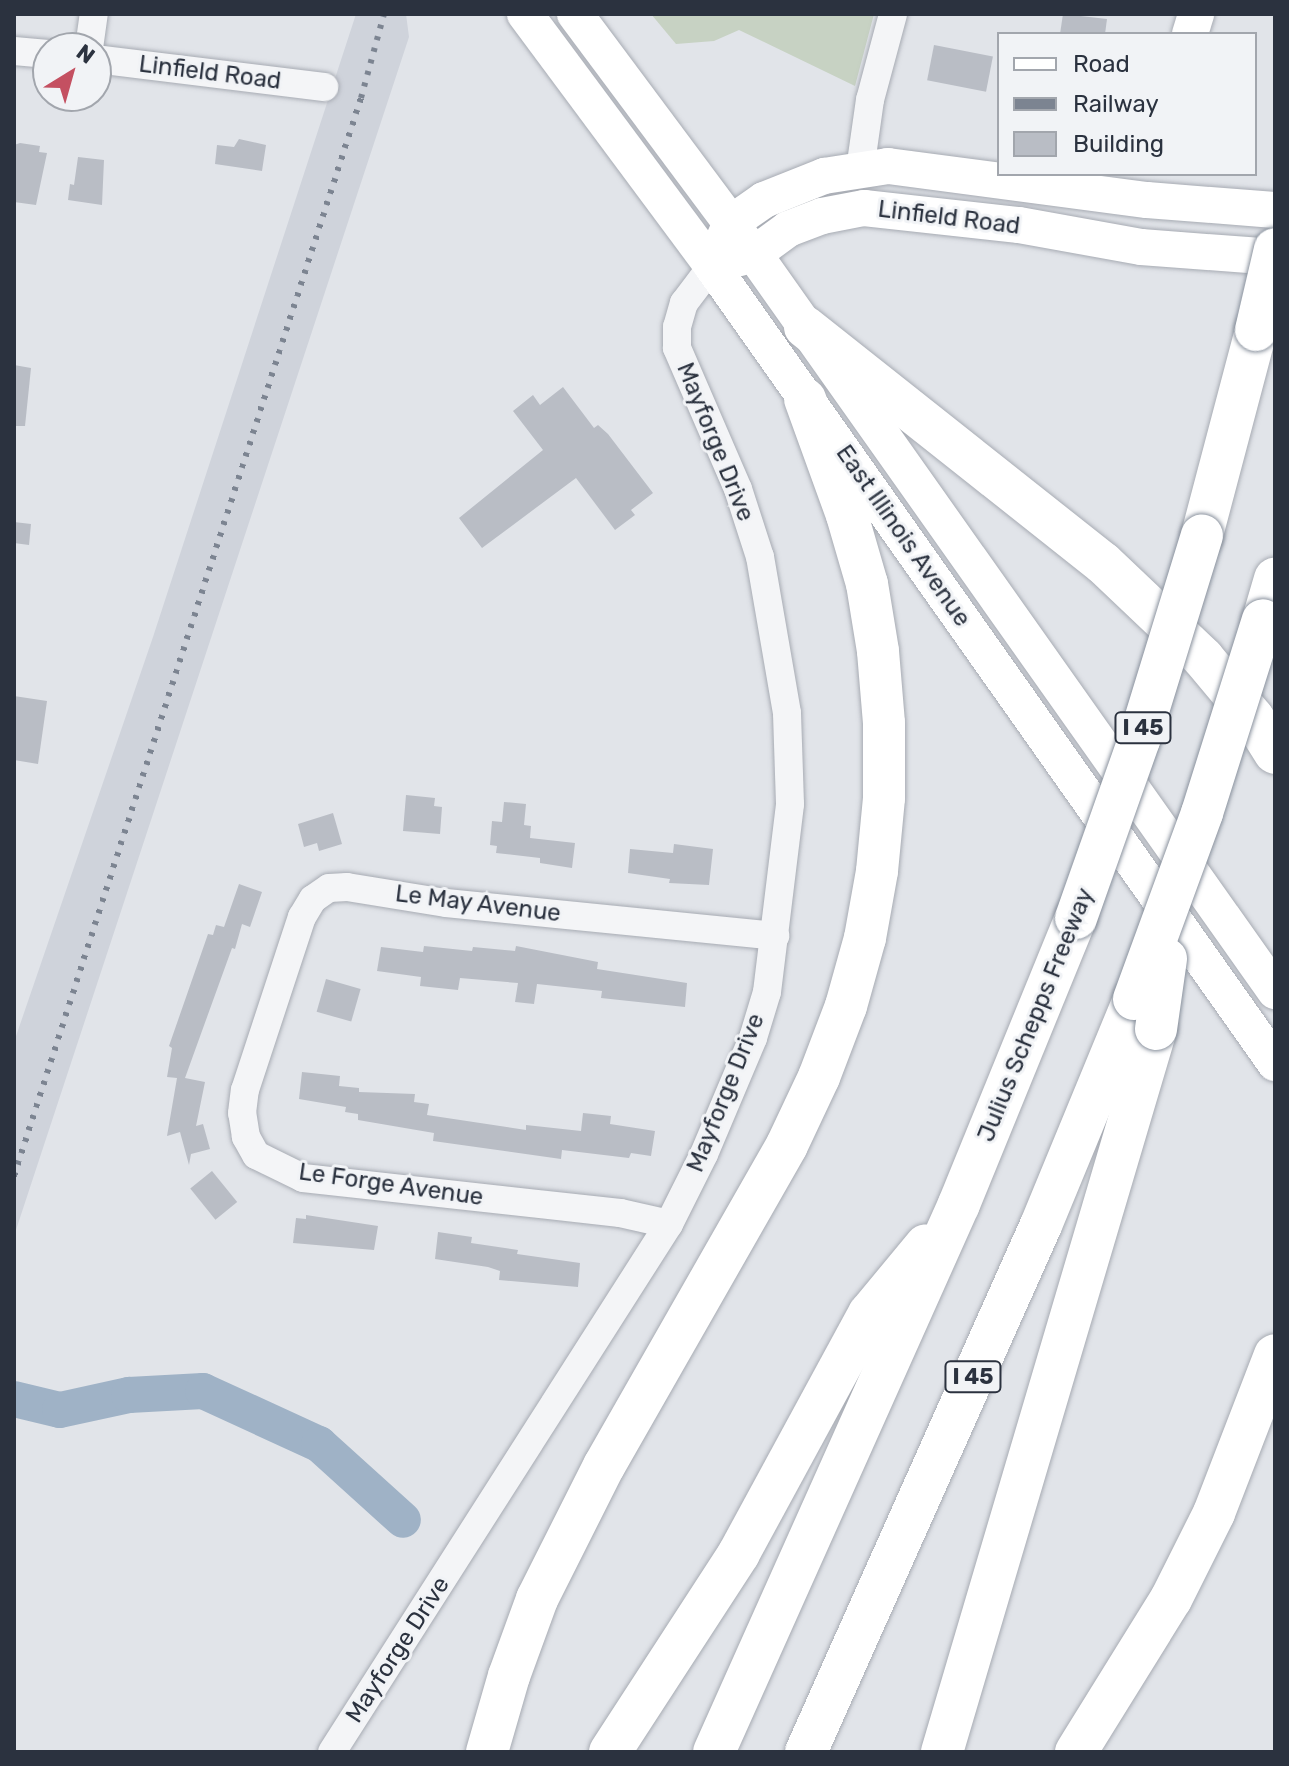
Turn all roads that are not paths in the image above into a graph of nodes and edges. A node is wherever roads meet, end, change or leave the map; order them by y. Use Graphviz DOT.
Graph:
graph roads {
  1 [pos="525,14"];
  2 [pos="575,14"];
  3 [pos="893,14"];
  4 [pos="112,61"];
  5 [pos="324,87"];
  6 [pos="860,170"];
  7 [pos="1026,182"];
  8 [pos="1151,187"];
  9 [pos="1275,210"];
  10 [pos="731,223"];
  11 [pos="1019,225"];
  12 [pos="1141,247"];
  13 [pos="1275,249"];
  14 [pos="754,254"];
  15 [pos="1275,257"];
  16 [pos="712,266"];
  17 [pos="805,327"];
  18 [pos="805,399"];
  19 [pos="1275,579"];
  20 [pos="1275,753"];
  21 [pos="775,936"];
  22 [pos="1275,991"];
  23 [pos="1145,1014"];
  24 [pos="268,1021"];
  25 [pos="1275,1063"];
  26 [pos="959,1204"];
  27 [pos="669,1224"];
  28 [pos="1275,1355"];
  29 [pos="332,1752"];
  30 [pos="487,1752"];
  31 [pos="610,1752"];
  32 [pos="714,1752"];
  33 [pos="806,1752"];
  34 [pos="942,1752"];
  35 [pos="1076,1752"];
  1 -- 16 [label="main road, East Illinois Avenue"];
  2 -- 10 [label="main road, East Illinois Avenue"];
  3 -- 6 [label="street"];
  4 -- 5 [label="street, Linfield Road"];
  6 -- 7 [label="main road, Linfield Road"];
  6 -- 10 [label="main road, Linfield Road"];
  7 -- 8 [label="main road, Linfield Road"];
  7 -- 11 [label="street"];
  8 -- 9 [label="main road, Linfield Road"];
  8 -- 12 [label="main road"];
  10 -- 14 [label="main road, East Illinois Avenue"];
  10 -- 16 [label="main road"];
  11 -- 12 [label="main road, Linfield Road"];
  11 -- 14 [label="main road, Linfield Road"];
  12 -- 15 [label="main road, Linfield Road"];
  13 -- 26 [label="highway, Julius Schepps Freeway / I 45, bridge"];
  14 -- 16 [label="main road, Linfield Road"];
  14 -- 17 [label="main road, East Illinois Avenue"];
  16 -- 18 [label="main road, East Illinois Avenue"];
  16 -- 21 [label="street, Mayforge Drive"];
  17 -- 20 [label="highway"];
  17 -- 22 [label="main road, East Illinois Avenue"];
  18 -- 25 [label="main road, East Illinois Avenue"];
  18 -- 30 [label="highway"];
  19 -- 23 [label="highway, bridge"];
  21 -- 24 [label="street, Le May Avenue"];
  21 -- 27 [label="street, Mayforge Drive"];
  23 -- 33 [label="highway, I 45"];
  23 -- 34 [label="highway"];
  24 -- 27 [label="street, Le Forge Avenue"];
  26 -- 31 [label="highway"];
  26 -- 32 [label="highway, Julius Schepps Freeway / I 45"];
  27 -- 29 [label="street, Mayforge Drive"];
  28 -- 35 [label="highway"];
}
